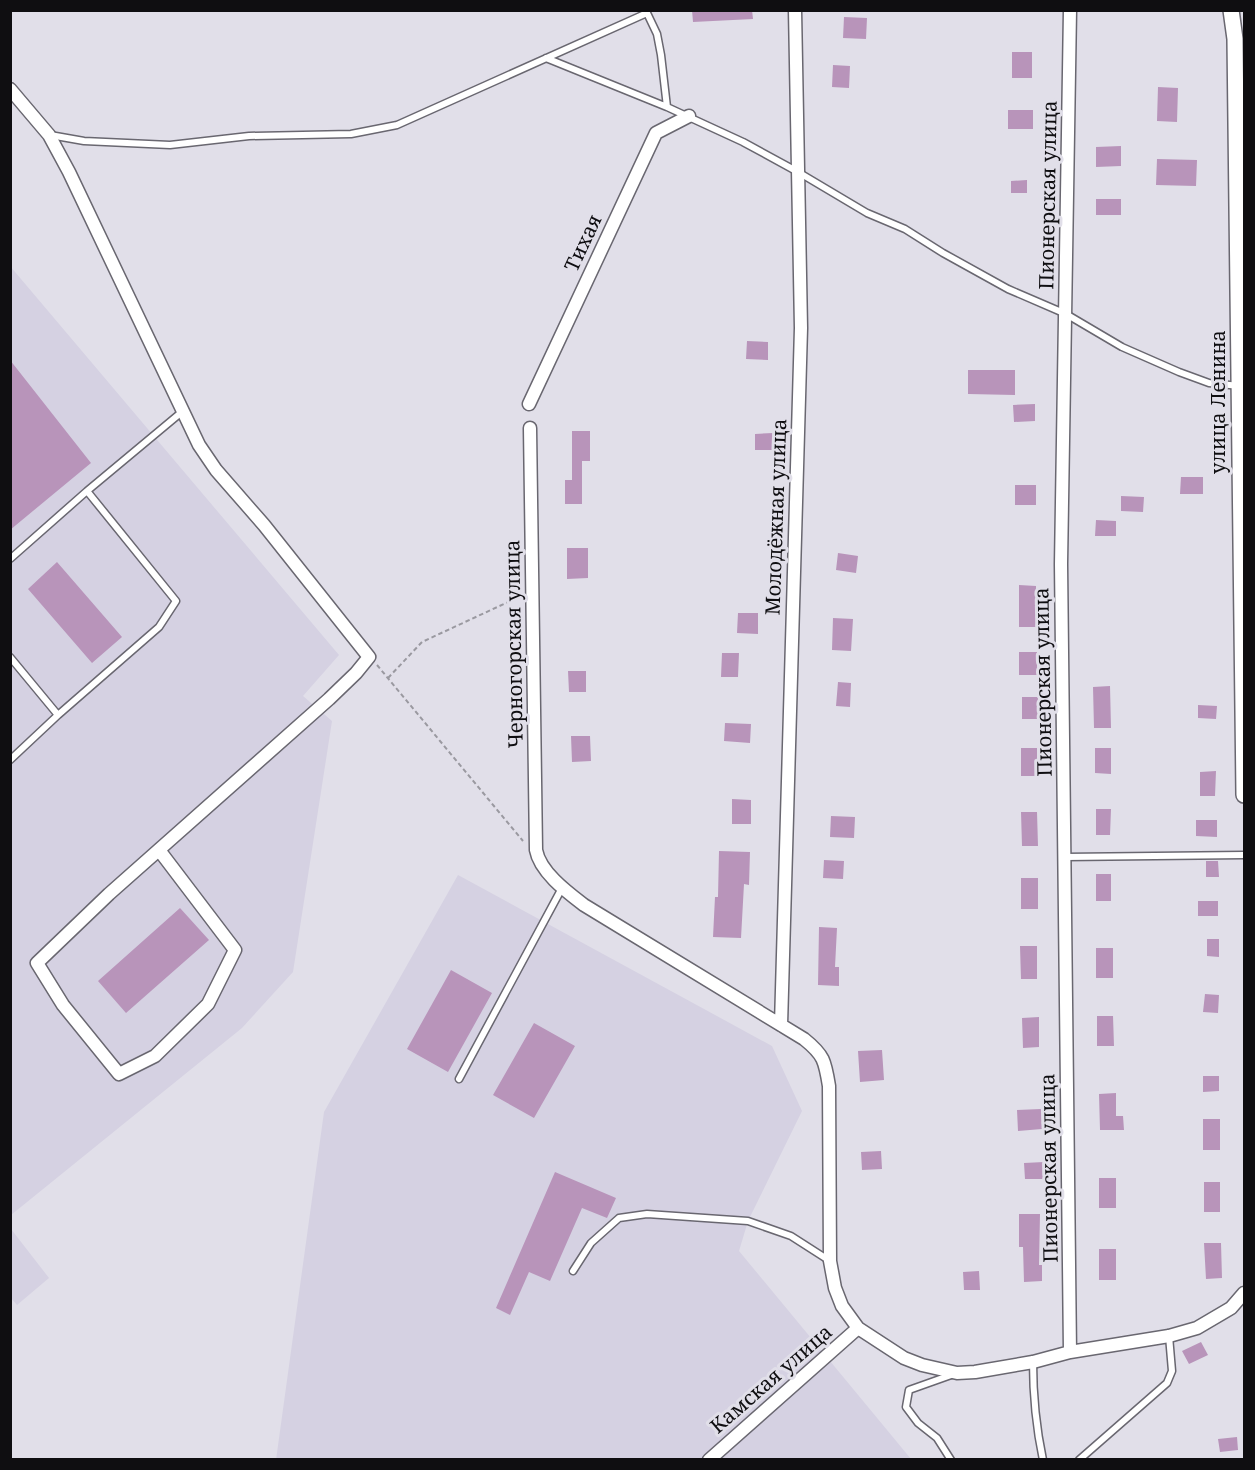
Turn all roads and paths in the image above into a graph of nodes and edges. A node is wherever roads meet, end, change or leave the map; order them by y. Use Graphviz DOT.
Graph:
graph roads {
  1 [pos="795,10"];
  2 [pos="1071,10"];
  3 [pos="1231,10"];
  4 [pos="546,58"];
  5 [pos="10,89"];
  6 [pos="667,107"];
  7 [pos="689,116"];
  8 [pos="49,135"];
  9 [pos="798,172"];
  10 [pos="1066,314"];
  11 [pos="1240,386"];
  12 [pos="529,404"];
  13 [pos="183,411"];
  14 [pos="530,428"];
  15 [pos="1242,473"];
  16 [pos="87,491"];
  17 [pos="10,559"];
  18 [pos="533,590"];
  19 [pos="10,657"];
  20 [pos="369,657"];
  21 [pos="388,678"];
  22 [pos="58,715"];
  23 [pos="10,760"];
  24 [pos="1245,795"];
  25 [pos="523,841"];
  26 [pos="159,850"];
  27 [pos="1245,855"];
  28 [pos="1065,857"];
  29 [pos="562,888"];
  30 [pos="781,1025"];
  31 [pos="459,1079"];
  32 [pos="830,1261"];
  33 [pos="573,1271"];
  34 [pos="1245,1293"];
  35 [pos="858,1328"];
  36 [pos="1169,1336"];
  37 [pos="1070,1352"];
  38 [pos="1033,1362"];
  39 [pos="957,1373"];
  40 [pos="709,1460"];
  41 [pos="951,1460"];
  42 [pos="1043,1460"];
  43 [pos="1079,1460"];
  1 -- 9 [label="street, Молодёжная улица"];
  2 -- 10 [label="street, Пионерская улица"];
  3 -- 11 [label="street, улица Ленина"];
  4 -- 6 [label="lane"];
  4 -- 6 [label="lane"];
  4 -- 8 [label="lane"];
  5 -- 8 [label="street"];
  6 -- 7 [label="lane"];
  7 -- 9 [label="lane"];
  7 -- 12 [label="street, Тихая"];
  8 -- 13 [label="street"];
  9 -- 10 [label="lane"];
  9 -- 30 [label="street, Молодёжная улица"];
  10 -- 11 [label="lane"];
  10 -- 28 [label="street, Пионерская улица"];
  11 -- 15 [label="street, улица Ленина"];
  13 -- 16 [label="lane"];
  13 -- 20 [label="street"];
  14 -- 18 [label="street, Черногорская улица"];
  15 -- 24 [label="street, улица Ленина"];
  16 -- 17 [label="lane"];
  16 -- 22 [label="lane"];
  18 -- 21 [label="path"];
  18 -- 29 [label="street, Черногорская улица"];
  19 -- 22 [label="lane"];
  20 -- 21 [label="path"];
  20 -- 26 [label="street"];
  21 -- 25 [label="path"];
  22 -- 23 [label="lane"];
  26 -- 26 [label="street"];
  27 -- 28 [label="lane"];
  28 -- 37 [label="street, Пионерская улица"];
  29 -- 30 [label="street"];
  29 -- 31 [label="lane"];
  30 -- 32 [label="street"];
  32 -- 33 [label="lane"];
  32 -- 35 [label="street"];
  34 -- 36 [label="street"];
  35 -- 39 [label="street"];
  35 -- 40 [label="street, Камская улица"];
  36 -- 37 [label="street"];
  36 -- 43 [label="lane"];
  37 -- 38 [label="street"];
  38 -- 39 [label="street"];
  38 -- 42 [label="lane"];
  39 -- 41 [label="lane"];
}
